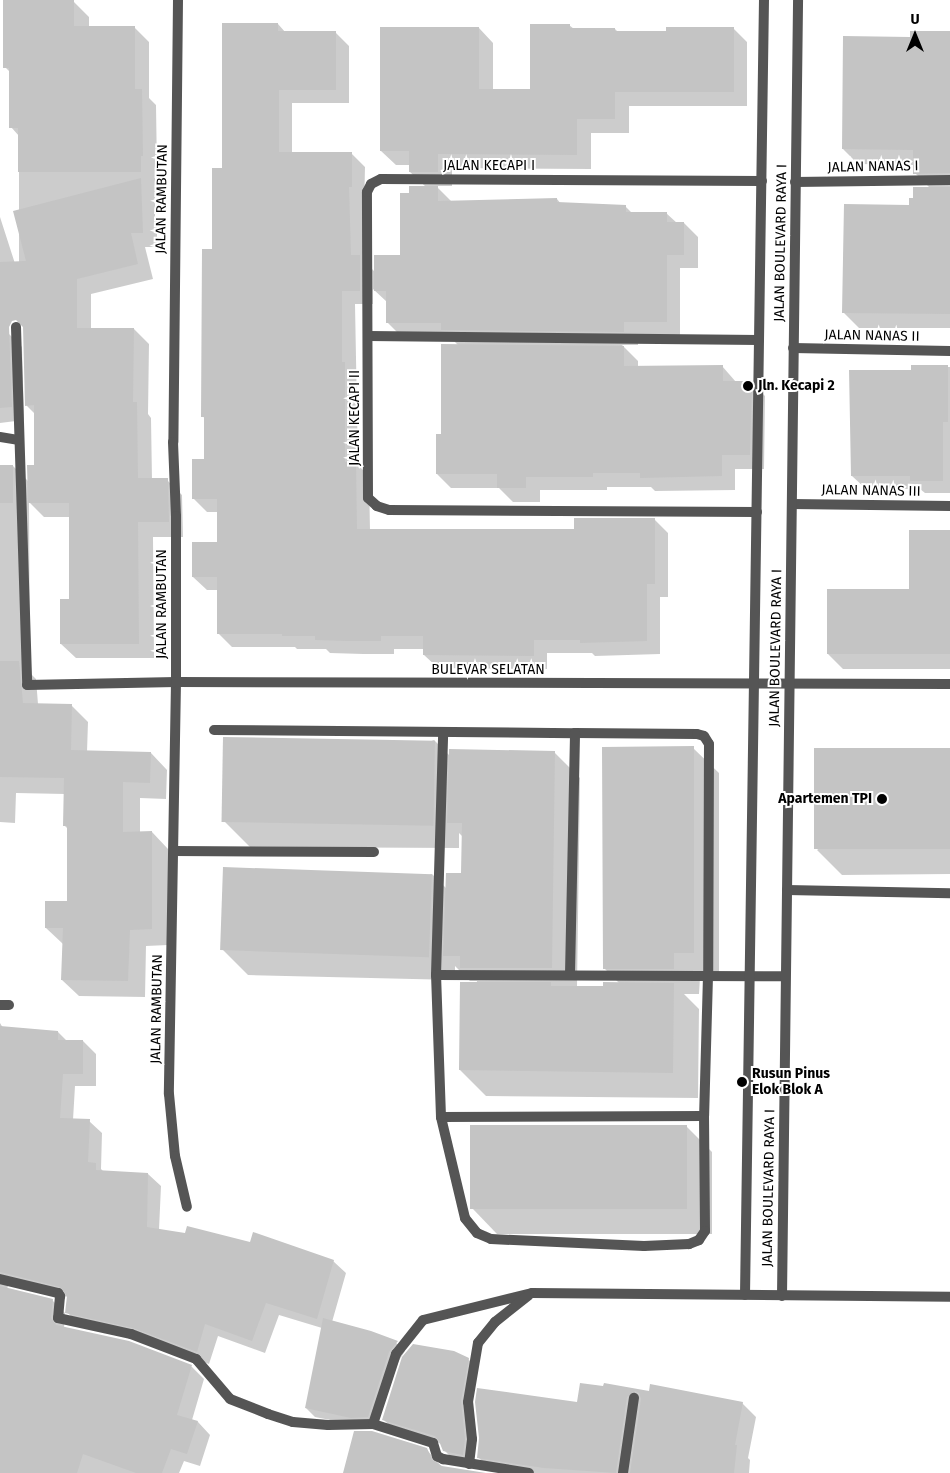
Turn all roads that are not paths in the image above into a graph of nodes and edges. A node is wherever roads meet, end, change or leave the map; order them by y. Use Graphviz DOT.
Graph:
graph roads {
  1 [pos="178,0"];
  2 [pos="764,0"];
  3 [pos="798,0"];
  4 [pos="950,180"];
  5 [pos="762,181"];
  6 [pos="795,182"];
  7 [pos="16,327"];
  8 [pos="369,336"];
  9 [pos="759,340"];
  10 [pos="794,348"];
  11 [pos="950,351"];
  12 [pos="0,436"];
  13 [pos="18,440"];
  14 [pos="792,504"];
  15 [pos="950,506"];
  16 [pos="757,512"];
  17 [pos="176,682"];
  18 [pos="754,684"];
  19 [pos="789,684"];
  20 [pos="950,684"];
  21 [pos="214,730"];
  22 [pos="443,732"];
  23 [pos="575,733"];
  24 [pos="174,851"];
  25 [pos="374,852"];
  26 [pos="787,890"];
  27 [pos="950,893"];
  28 [pos="570,974"];
  29 [pos="436,975"];
  30 [pos="708,976"];
  31 [pos="750,976"];
  32 [pos="785,976"];
  33 [pos="704,1116"];
  34 [pos="441,1117"];
  35 [pos="188,1207"];
  36 [pos="0,1278"];
  37 [pos="532,1293"];
  38 [pos="745,1295"];
  39 [pos="782,1296"];
  40 [pos="950,1297"];
  41 [pos="634,1398"];
  42 [pos="373,1424"];
  43 [pos="469,1464"];
  44 [pos="530,1473"];
  45 [pos="623,1473"];
  1 -- 17 [label="street, JALAN RAMBUTAN"];
  2 -- 5 [label="street, JALAN BOULEVARD RAYA I"];
  3 -- 6 [label="street, JALAN BOULEVARD RAYA I"];
  4 -- 6 [label="street, JALAN NANAS I"];
  5 -- 8 [label="street, JALAN KECAPI I"];
  5 -- 9 [label="street, JALAN BOULEVARD RAYA I"];
  6 -- 10 [label="street, JALAN BOULEVARD RAYA I"];
  7 -- 13 [label="street"];
  8 -- 9 [label="street"];
  8 -- 16 [label="street, JALAN KECAPI II"];
  9 -- 16 [label="street, JALAN BOULEVARD RAYA I"];
  10 -- 11 [label="street, JALAN NANAS II"];
  10 -- 14 [label="street, JALAN BOULEVARD RAYA I"];
  12 -- 13 [label="street"];
  13 -- 17 [label="street, BULEVAR SELATAN"];
  14 -- 15 [label="street, JALAN NANAS III"];
  14 -- 19 [label="street, JALAN BOULEVARD RAYA I"];
  16 -- 18 [label="street, JALAN BOULEVARD RAYA I"];
  17 -- 18 [label="street, BULEVAR SELATAN"];
  17 -- 24 [label="street, JALAN RAMBUTAN"];
  18 -- 19 [label="street, BULEVAR SELATAN"];
  18 -- 31 [label="street, JALAN BOULEVARD RAYA I"];
  19 -- 20 [label="street, BULEVAR SELATAN"];
  19 -- 26 [label="street, JALAN BOULEVARD RAYA I"];
  21 -- 22 [label="street"];
  22 -- 23 [label="street"];
  22 -- 29 [label="street"];
  23 -- 28 [label="street"];
  23 -- 30 [label="street"];
  24 -- 25 [label="street"];
  24 -- 35 [label="street, JALAN RAMBUTAN"];
  26 -- 27 [label="street"];
  26 -- 32 [label="street, JALAN BOULEVARD RAYA I"];
  28 -- 29 [label="street"];
  28 -- 30 [label="street"];
  29 -- 34 [label="street"];
  30 -- 31 [label="street"];
  30 -- 33 [label="street"];
  31 -- 32 [label="street"];
  31 -- 38 [label="street, JALAN BOULEVARD RAYA I"];
  32 -- 39 [label="street, JALAN BOULEVARD RAYA I"];
  33 -- 34 [label="street"];
  33 -- 34 [label="street"];
  36 -- 42 [label="street"];
  37 -- 38 [label="street"];
  37 -- 42 [label="street"];
  37 -- 43 [label="street"];
  38 -- 39 [label="street"];
  39 -- 40 [label="street"];
  41 -- 45 [label="street"];
  42 -- 43 [label="street"];
  43 -- 44 [label="street"];
}
